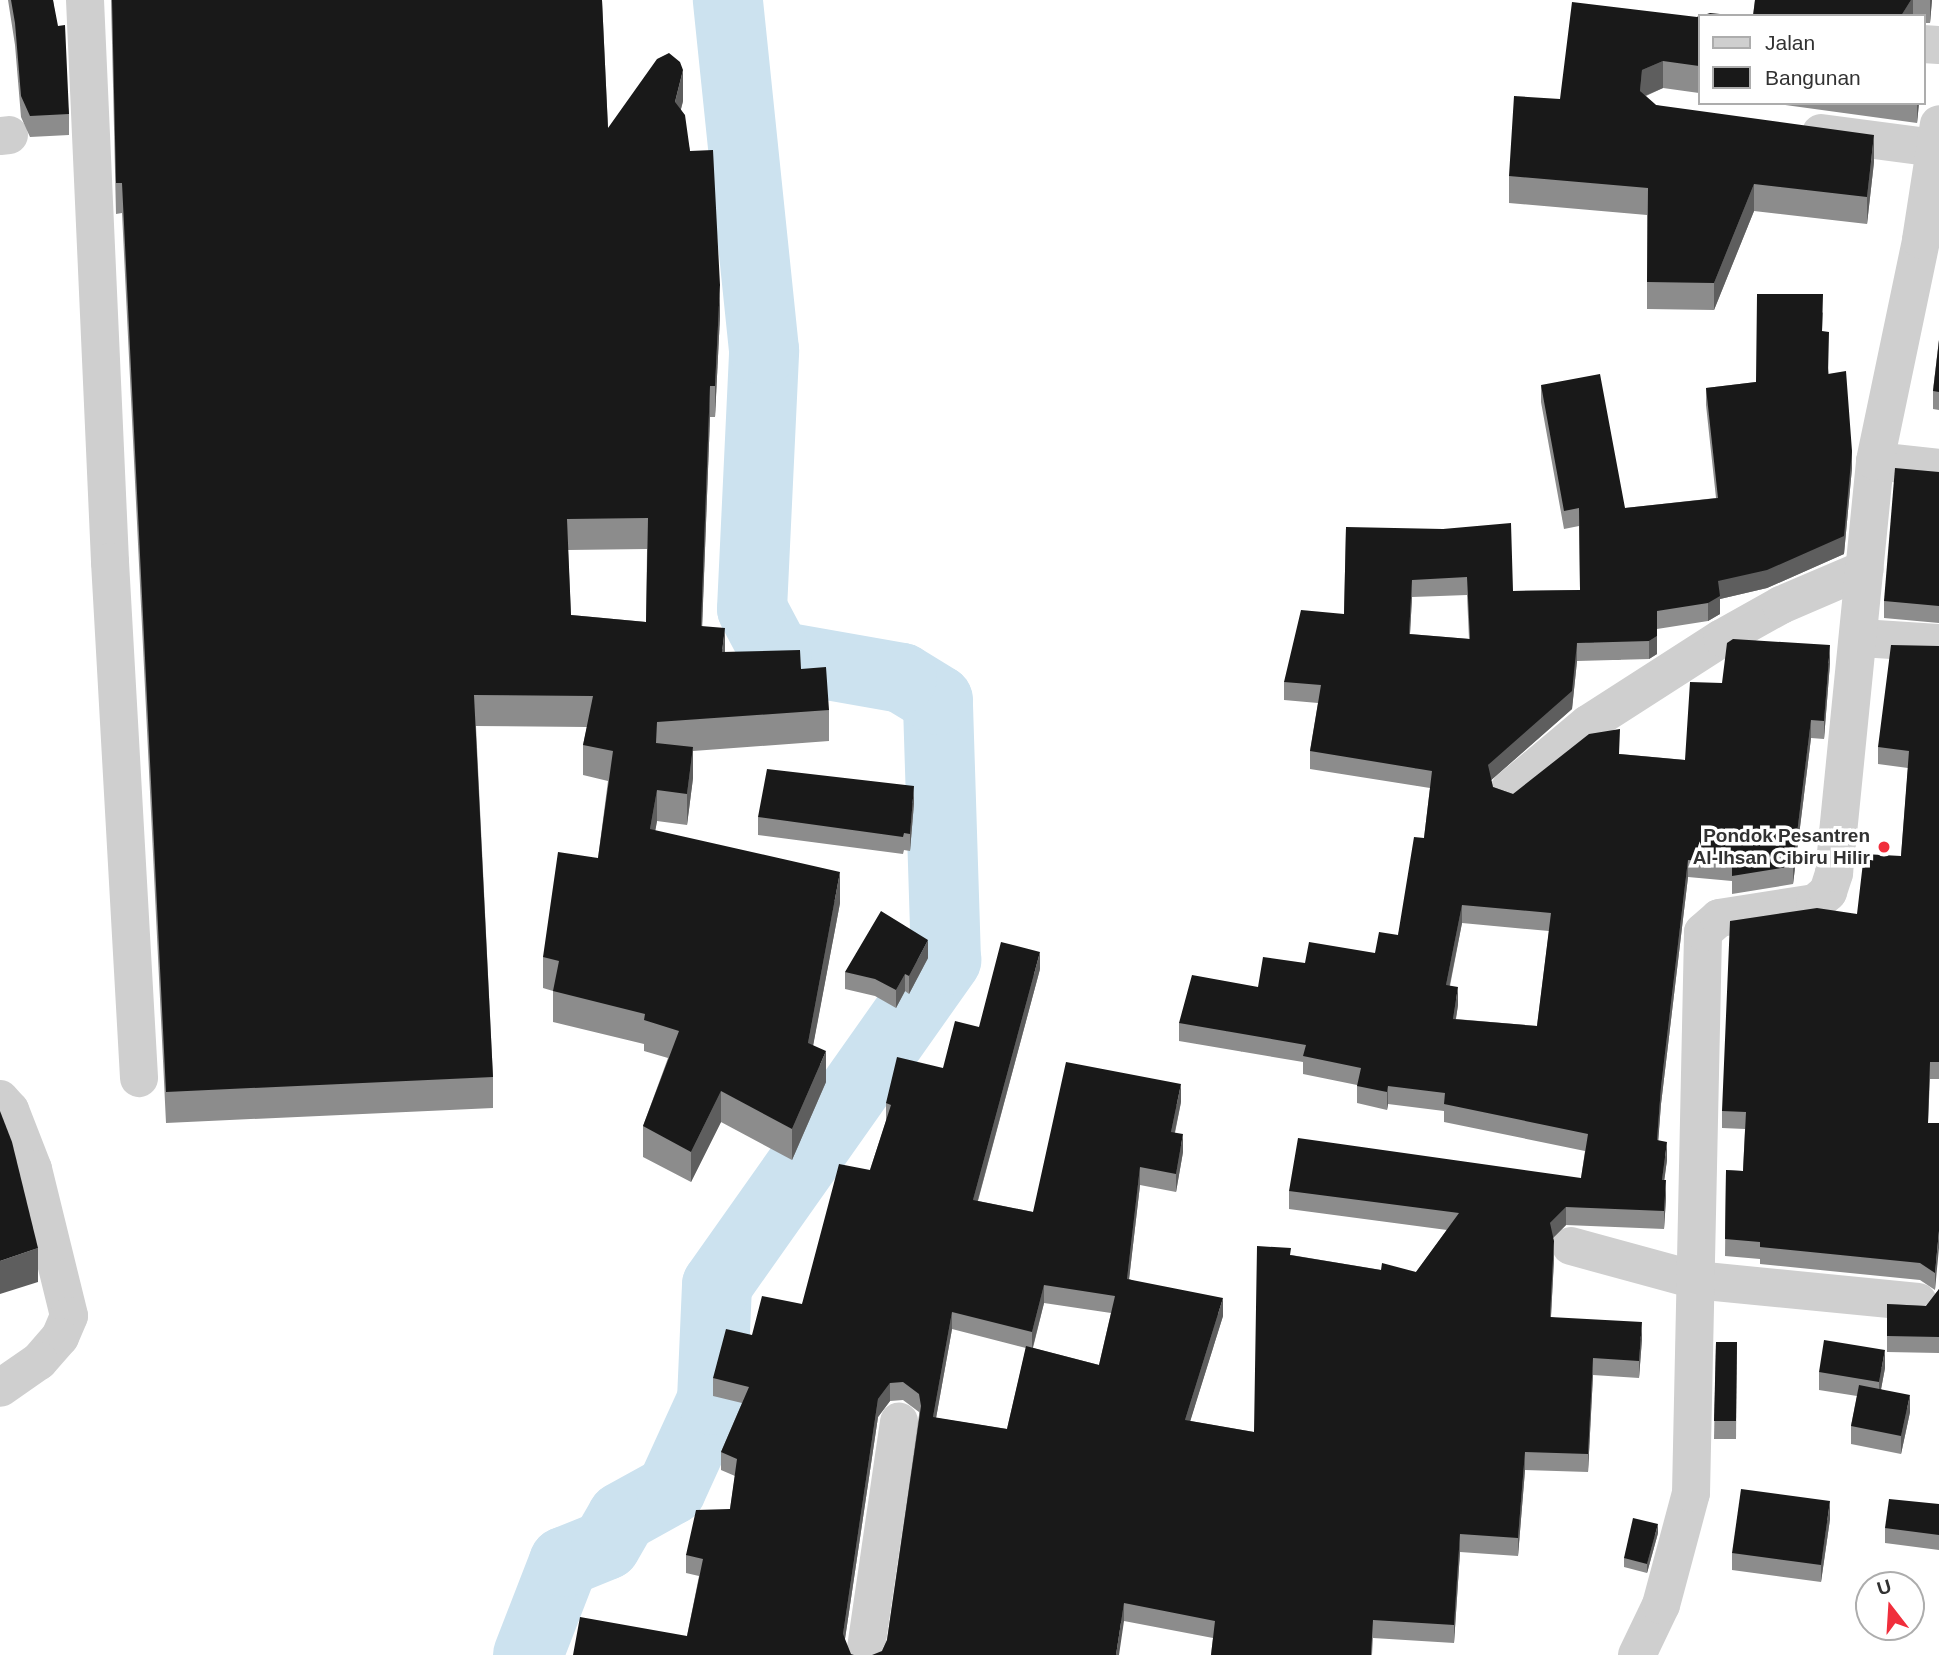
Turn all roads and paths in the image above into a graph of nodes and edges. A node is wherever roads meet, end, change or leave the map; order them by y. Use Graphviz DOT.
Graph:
graph roads {
  1 [pos="85,0"];
  2 [pos="1781,127"];
  3 [pos="1937,136"];
  4 [pos="1930,240"];
  5 [pos="1875,461"];
  6 [pos="1939,468"];
  7 [pos="1866,569"];
  8 [pos="1861,639"];
  9 [pos="1939,643"];
  10 [pos="1509,790"];
  11 [pos="139,1078"];
  12 [pos="0,1099"];
  13 [pos="1571,1246"];
  14 [pos="1695,1280"];
  15 [pos="1918,1302"];
  16 [pos="0,1388"];
  17 [pos="899,1421"];
  18 [pos="865,1655"];
  19 [pos="1637,1655"];
  1 -- 11 [label="street"];
  2 -- 3 [label="street"];
  3 -- 4 [label="street"];
  4 -- 5 [label="street"];
  5 -- 6 [label="street"];
  5 -- 7 [label="street"];
  7 -- 8 [label="street"];
  7 -- 10 [label="street"];
  8 -- 9 [label="street"];
  8 -- 14 [label="street"];
  12 -- 16 [label="street"];
  13 -- 14 [label="street"];
  14 -- 15 [label="street"];
  14 -- 19 [label="street"];
  17 -- 18 [label="street"];
}
